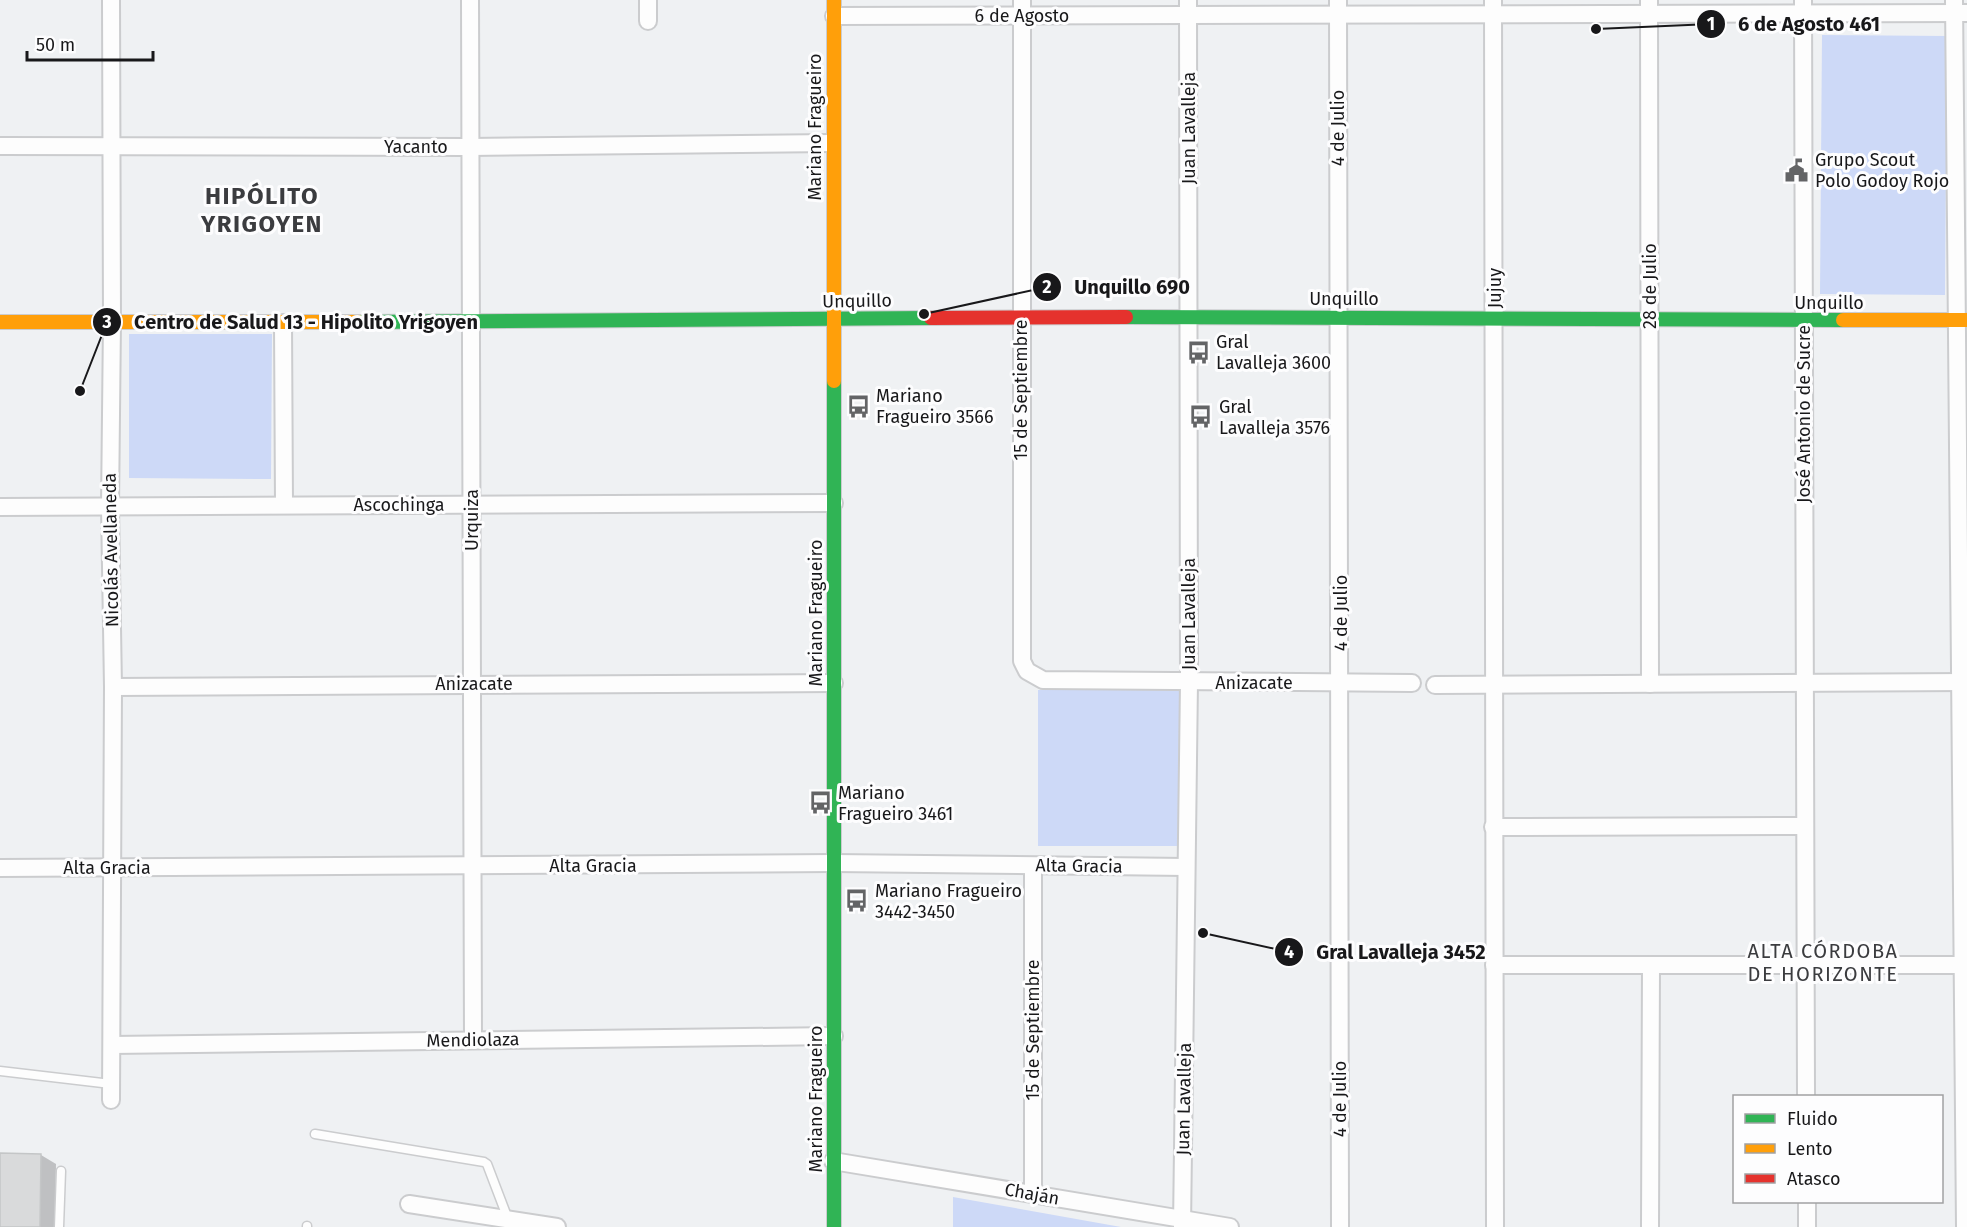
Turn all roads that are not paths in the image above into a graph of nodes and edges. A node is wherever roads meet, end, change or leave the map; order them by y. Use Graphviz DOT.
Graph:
graph roads {
  1 [pos="111,0"];
  2 [pos="470,0"];
  3 [pos="648,0"];
  4 [pos="1338,7"];
  5 [pos="1493,7"];
  6 [pos="1649,7"];
  7 [pos="1803,7"];
  8 [pos="834,8"];
  9 [pos="1022,8"];
  10 [pos="1188,8"];
  11 [pos="1959,8"];
  12 [pos="648,21"];
  13 [pos="832,143"];
  14 [pos="0,146"];
  15 [pos="111,146"];
  16 [pos="470,147"];
  17 [pos="1021,317"];
  18 [pos="1339,317"];
  19 [pos="1189,318"];
  20 [pos="1495,318"];
  21 [pos="835,319"];
  22 [pos="472,320"];
  23 [pos="1962,320"];
  24 [pos="112,321"];
  25 [pos="1650,321"];
  26 [pos="1804,321"];
  27 [pos="0,322"];
  28 [pos="283,323"];
  29 [pos="834,503"];
  30 [pos="284,505"];
  31 [pos="472,506"];
  32 [pos="0,507"];
  33 [pos="110,507"];
  34 [pos="1027,671"];
  35 [pos="1189,682"];
  36 [pos="1964,682"];
  37 [pos="834,683"];
  38 [pos="1341,683"];
  39 [pos="1804,683"];
  40 [pos="473,684"];
  41 [pos="1412,684"];
  42 [pos="1650,684"];
  43 [pos="1435,685"];
  44 [pos="1493,685"];
  45 [pos="113,687"];
  46 [pos="1805,826"];
  47 [pos="1493,827"];
  48 [pos="1964,827"];
  49 [pos="834,864"];
  50 [pos="1033,866"];
  51 [pos="473,867"];
  52 [pos="1186,867"];
  53 [pos="0,868"];
  54 [pos="112,868"];
  55 [pos="1494,965"];
  56 [pos="1651,965"];
  57 [pos="1805,965"];
  58 [pos="1965,965"];
  59 [pos="834,1036"];
  60 [pos="473,1040"];
  61 [pos="112,1045"];
  62 [pos="0,1071"];
  63 [pos="111,1092"];
  64 [pos="1806,1095"];
  65 [pos="1966,1104"];
  66 [pos="315,1134"];
  67 [pos="833,1161"];
  68 [pos="61,1171"];
  69 [pos="1033,1194"];
  70 [pos="1807,1203"];
  71 [pos="409,1204"];
  72 [pos="508,1219"];
  73 [pos="486,1221"];
  74 [pos="1182,1223"];
  75 [pos="59,1227"];
  76 [pos="557,1227"];
  77 [pos="834,1227"];
  78 [pos="1230,1227"];
  79 [pos="1340,1227"];
  80 [pos="1495,1227"];
  81 [pos="1650,1227"];
  82 [pos="1807,1227"];
  83 [pos="1965,1227"];
  1 -- 15 [label="street, Nicolás Avellaneda"];
  2 -- 16 [label="street, Urquiza"];
  3 -- 12 [label="street"];
  4 -- 5 [label="street, 6 de Agosto"];
  4 -- 10 [label="street, 6 de Agosto"];
  4 -- 18 [label="street, 4 de Julio"];
  5 -- 6 [label="street, 6 de Agosto"];
  5 -- 20 [label="street, Jujuy"];
  6 -- 7 [label="street, 6 de Agosto"];
  6 -- 25 [label="street, 28 de Julio"];
  7 -- 11 [label="street, 6 de Agosto"];
  7 -- 26 [label="street, José Antonio de Sucre"];
  8 -- 9 [label="street, 6 de Agosto"];
  8 -- 13 [label="street, Mariano Fragueiro"];
  9 -- 10 [label="street, 6 de Agosto"];
  9 -- 17 [label="street, 15 de Septiembre"];
  10 -- 19 [label="street, Juan Lavalleja"];
  11 -- 23 [label="street"];
  13 -- 16 [label="street, Yacanto"];
  13 -- 21 [label="street, Mariano Fragueiro"];
  14 -- 15 [label="street, Yacanto"];
  15 -- 16 [label="street, Yacanto"];
  15 -- 24 [label="street, Nicolás Avellaneda"];
  16 -- 22 [label="street, Urquiza"];
  17 -- 19 [label="street, Unquillo"];
  17 -- 21 [label="street, Unquillo"];
  17 -- 34 [label="street, 15 de Septiembre"];
  18 -- 19 [label="street, Unquillo"];
  18 -- 20 [label="street, Unquillo"];
  18 -- 38 [label="street, 4 de Julio"];
  19 -- 35 [label="street, Juan Lavalleja"];
  20 -- 25 [label="street, Unquillo"];
  20 -- 44 [label="street, Jujuy"];
  21 -- 22 [label="street, Unquillo"];
  21 -- 29 [label="street, Mariano Fragueiro"];
  22 -- 28 [label="street, Unquillo"];
  22 -- 31 [label="street, Urquiza"];
  23 -- 26 [label="street, Unquillo"];
  23 -- 36 [label="street"];
  24 -- 27 [label="street, Unquillo"];
  24 -- 28 [label="street, Unquillo"];
  24 -- 33 [label="street, Nicolás Avellaneda"];
  25 -- 26 [label="street, Unquillo"];
  25 -- 42 [label="street, 28 de Julio"];
  26 -- 39 [label="street, José Antonio de Sucre"];
  28 -- 30 [label="street"];
  29 -- 31 [label="street, Ascochinga"];
  29 -- 37 [label="street, Mariano Fragueiro"];
  30 -- 31 [label="street, Ascochinga"];
  30 -- 33 [label="street, Ascochinga"];
  31 -- 40 [label="street, Urquiza"];
  32 -- 33 [label="street, Ascochinga"];
  33 -- 45 [label="street, Nicolás Avellaneda"];
  34 -- 35 [label="street, Anizacate"];
  35 -- 38 [label="street, Anizacate"];
  35 -- 52 [label="street, Juan Lavalleja"];
  36 -- 39 [label="street"];
  36 -- 48 [label="street"];
  37 -- 40 [label="street, Anizacate"];
  37 -- 49 [label="street, Mariano Fragueiro"];
  38 -- 41 [label="street, Anizacate"];
  38 -- 79 [label="street, 4 de Julio"];
  39 -- 42 [label="street"];
  39 -- 46 [label="street, José Antonio de Sucre"];
  40 -- 45 [label="street, Anizacate"];
  40 -- 51 [label="street, Urquiza"];
  42 -- 44 [label="street"];
  43 -- 44 [label="street"];
  44 -- 47 [label="street, Jujuy"];
  45 -- 54 [label="street, Nicolás Avellaneda"];
  46 -- 47 [label="street"];
  46 -- 57 [label="street, José Antonio de Sucre"];
  47 -- 55 [label="street, Jujuy"];
  48 -- 58 [label="street"];
  49 -- 50 [label="street, Alta Gracia"];
  49 -- 51 [label="street, Alta Gracia"];
  49 -- 59 [label="street, Mariano Fragueiro"];
  50 -- 52 [label="street, Alta Gracia"];
  50 -- 69 [label="street, 15 de Septiembre"];
  51 -- 54 [label="street, Alta Gracia"];
  51 -- 60 [label="street, Urquiza"];
  52 -- 74 [label="street, Juan Lavalleja"];
  53 -- 54 [label="street, Alta Gracia"];
  54 -- 61 [label="street, Nicolás Avellaneda"];
  55 -- 56 [label="street"];
  55 -- 80 [label="street, Jujuy"];
  56 -- 57 [label="street"];
  56 -- 81 [label="street"];
  57 -- 58 [label="street"];
  57 -- 64 [label="street, José Antonio de Sucre"];
  58 -- 65 [label="street"];
  59 -- 60 [label="street, Mendiolaza"];
  59 -- 67 [label="street, Mariano Fragueiro"];
  60 -- 61 [label="street, Mendiolaza"];
  61 -- 63 [label="street, Nicolás Avellaneda"];
  62 -- 63 [label="lane"];
  65 -- 83 [label="street"];
  66 -- 72 [label="lane"];
  67 -- 69 [label="street, Chaján"];
  67 -- 77 [label="street, Mariano Fragueiro"];
  68 -- 75 [label="lane"];
  69 -- 74 [label="street, Chaján"];
  70 -- 82 [label="street"];
  71 -- 73 [label="street"];
  72 -- 73 [label="street"];
  72 -- 76 [label="street"];
  74 -- 78 [label="street, Chaján"];
}
